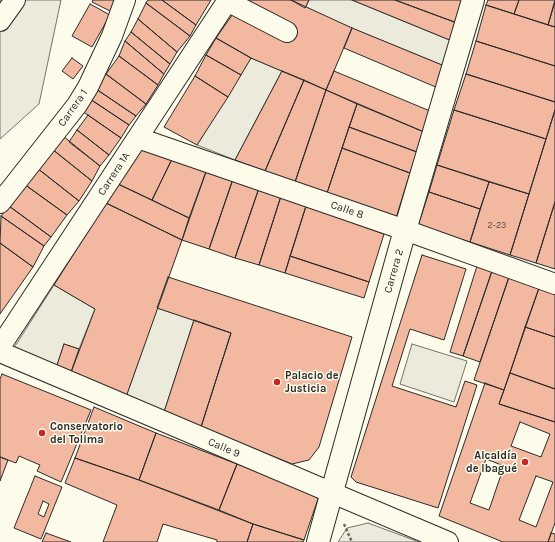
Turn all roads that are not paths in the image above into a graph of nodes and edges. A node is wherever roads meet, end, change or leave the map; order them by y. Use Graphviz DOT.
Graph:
graph roads {
  1 [pos="15,0"];
  2 [pos="125,0"];
  3 [pos="228,0"];
  4 [pos="473,0"];
  5 [pos="0,21"];
  6 [pos="287,32"];
  7 [pos="138,138"];
  8 [pos="0,202"];
  9 [pos="406,230"];
  10 [pos="555,284"];
  11 [pos="0,347"];
  12 [pos="0,352"];
  13 [pos="332,494"];
  14 [pos="318,542"];
  15 [pos="448,542"];
  1 -- 5 [label="street"];
  2 -- 8 [label="street, Carrera 1"];
  3 -- 6 [label="street"];
  3 -- 7 [label="street, Carrera 1A"];
  4 -- 9 [label="main road, Carrera 2"];
  7 -- 9 [label="street, Calle 8"];
  7 -- 11 [label="street, Carrera 1A"];
  9 -- 10 [label="street, Calle 8"];
  9 -- 13 [label="main road, Carrera 2"];
  12 -- 13 [label="street, Calle 9"];
  13 -- 14 [label="main road, Carrera 2"];
  13 -- 15 [label="street, Calle 9"];
}
